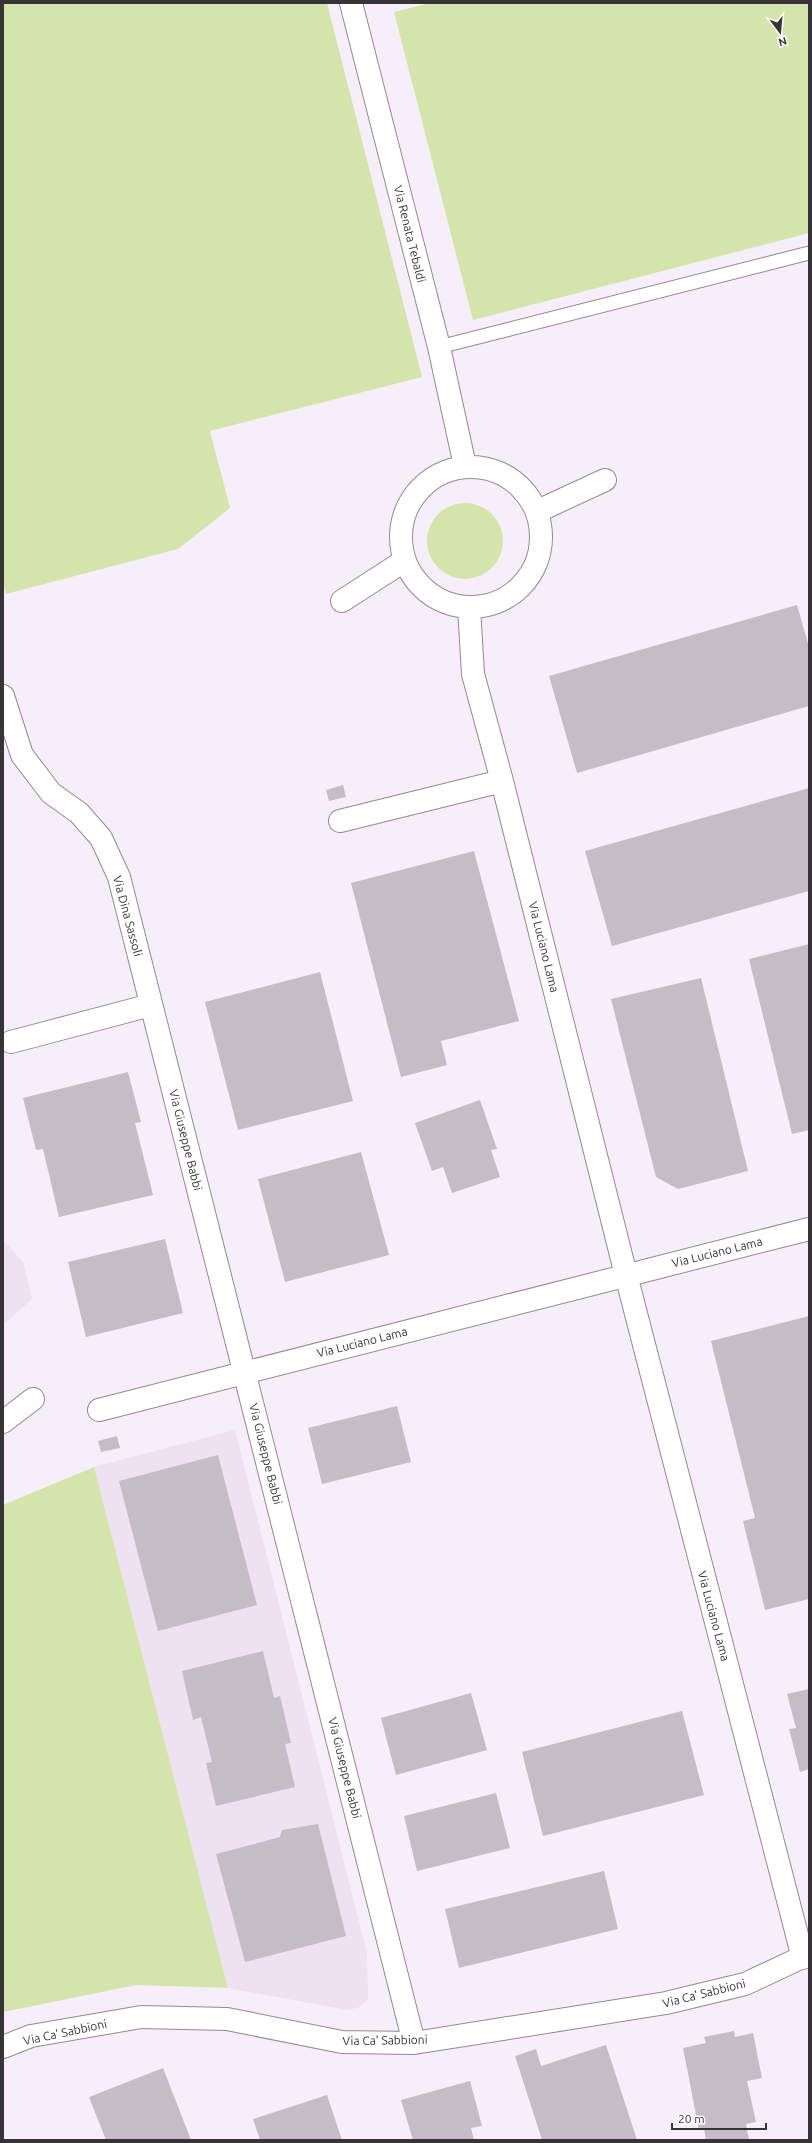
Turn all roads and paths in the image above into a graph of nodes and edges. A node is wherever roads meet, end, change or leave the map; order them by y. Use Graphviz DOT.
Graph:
graph roads {
  1 [pos="351,3"];
  2 [pos="809,253"];
  3 [pos="439,347"];
  4 [pos="465,466"];
  5 [pos="605,480"];
  6 [pos="538,512"];
  7 [pos="404,561"];
  8 [pos="342,601"];
  9 [pos="469,608"];
  10 [pos="3,696"];
  11 [pos="502,781"];
  12 [pos="340,821"];
  13 [pos="151,1005"];
  14 [pos="11,1042"];
  15 [pos="809,1229"];
  16 [pos="626,1275"];
  17 [pos="245,1372"];
  18 [pos="33,1399"];
  19 [pos="99,1410"];
  20 [pos="3,1422"];
  21 [pos="806,1956"];
  22 [pos="414,2042"];
  23 [pos="3,2047"];
  1 -- 3 [label="street, Via Renata Tebaldi"];
  2 -- 3 [label="lane"];
  3 -- 4 [label="street, Via Renata Tebaldi"];
  4 -- 6 [label="street"];
  4 -- 7 [label="street"];
  5 -- 6 [label="street"];
  6 -- 9 [label="street"];
  7 -- 8 [label="street"];
  7 -- 9 [label="street"];
  9 -- 11 [label="street, Via Luciano Lama"];
  10 -- 13 [label="street, Via Dina Sassoli"];
  11 -- 12 [label="street"];
  11 -- 16 [label="street, Via Luciano Lama"];
  13 -- 14 [label="street"];
  13 -- 17 [label="street, Via Giuseppe Babbi"];
  15 -- 16 [label="street, Via Luciano Lama"];
  16 -- 17 [label="street, Via Luciano Lama"];
  16 -- 21 [label="street, Via Luciano Lama"];
  17 -- 19 [label="street, Via Luciano Lama"];
  17 -- 22 [label="street, Via Giuseppe Babbi"];
  18 -- 20 [label="street"];
  21 -- 22 [label="street, Via Ca' Sabbioni"];
  22 -- 23 [label="street, Via Ca' Sabbioni"];
}
